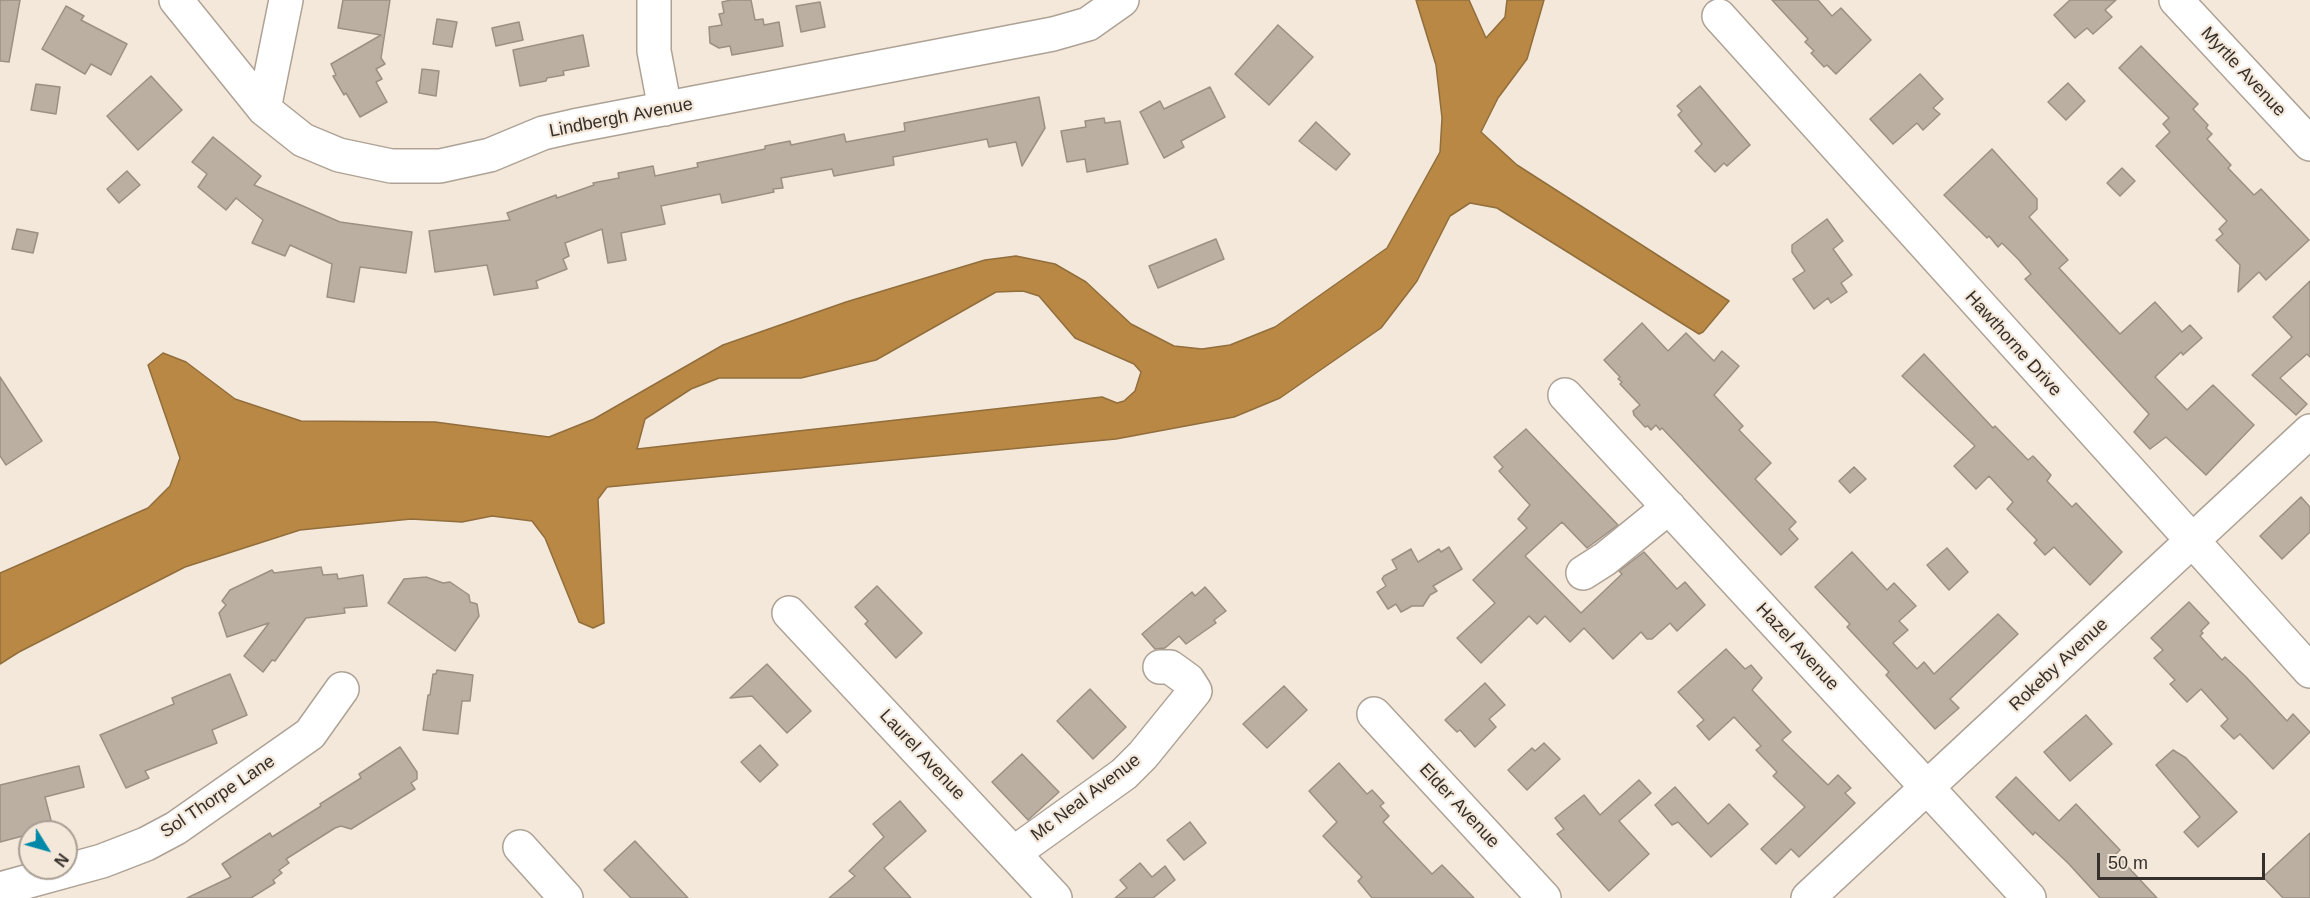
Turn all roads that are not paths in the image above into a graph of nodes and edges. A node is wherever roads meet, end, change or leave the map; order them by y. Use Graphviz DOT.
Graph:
graph roads {
  1 [pos="176,0"];
  2 [pos="286,0"];
  3 [pos="654,0"];
  4 [pos="1122,0"];
  5 [pos="2176,0"];
  6 [pos="1719,16"];
  7 [pos="264,109"];
  8 [pos="665,109"];
  9 [pos="2310,144"];
  10 [pos="1565,395"];
  11 [pos="2310,431"];
  12 [pos="1669,507"];
  13 [pos="2191,542"];
  14 [pos="1583,573"];
  15 [pos="789,613"];
  16 [pos="1160,667"];
  17 [pos="2310,671"];
  18 [pos="342,689"];
  19 [pos="1374,714"];
  20 [pos="1927,788"];
  21 [pos="520,847"];
  22 [pos="1014,853"];
  23 [pos="0,889"];
  24 [pos="566,898"];
  25 [pos="1055,898"];
  26 [pos="1544,898"];
  27 [pos="1808,898"];
  28 [pos="2030,898"];
  1 -- 7 [label="street, Lindbergh Avenue"];
  2 -- 7 [label="street"];
  3 -- 8 [label="street"];
  4 -- 8 [label="street, Lindbergh Avenue"];
  5 -- 9 [label="street, Myrtle Avenue"];
  6 -- 13 [label="street, Hawthorne Drive"];
  7 -- 8 [label="street, Lindbergh Avenue"];
  10 -- 12 [label="street, Hazel Avenue"];
  11 -- 13 [label="street, Rokeby Avenue"];
  12 -- 14 [label="street"];
  12 -- 20 [label="street, Hazel Avenue"];
  13 -- 17 [label="street, Hawthorne Drive"];
  13 -- 20 [label="street, Rokeby Avenue"];
  15 -- 22 [label="street, Laurel Avenue"];
  16 -- 22 [label="street, Mc Neal Avenue"];
  18 -- 23 [label="street, Sol Thorpe Lane"];
  19 -- 26 [label="street, Elder Avenue"];
  20 -- 27 [label="street, Rokeby Avenue"];
  20 -- 28 [label="street, Hazel Avenue"];
  21 -- 24 [label="street"];
  22 -- 25 [label="street, Laurel Avenue"];
}
